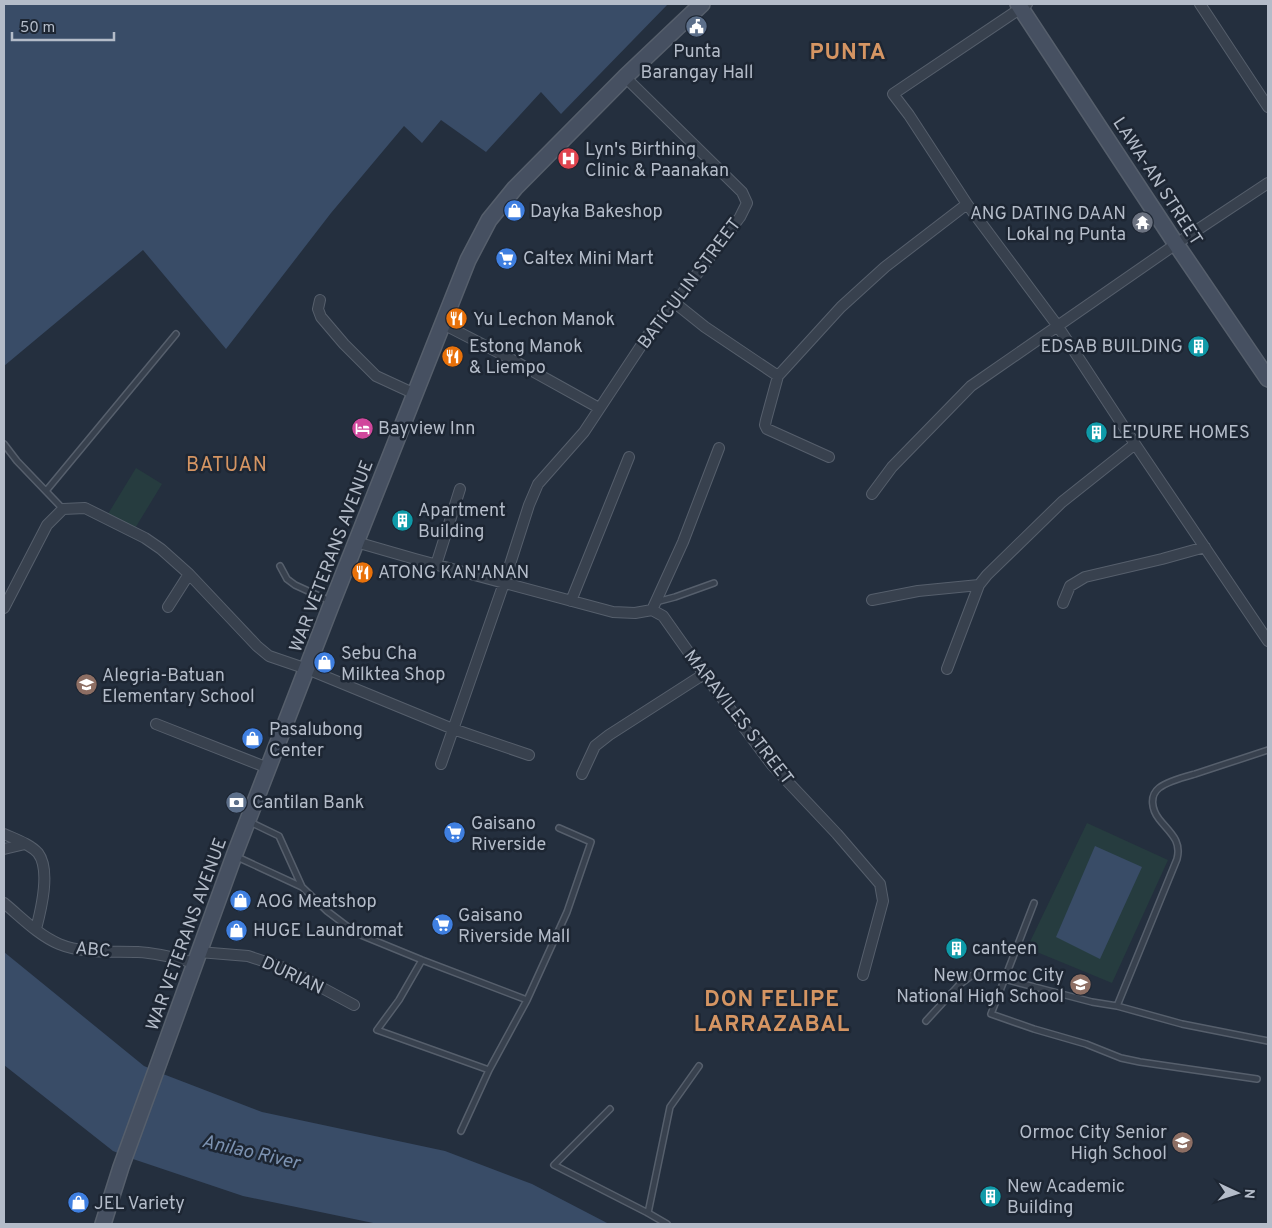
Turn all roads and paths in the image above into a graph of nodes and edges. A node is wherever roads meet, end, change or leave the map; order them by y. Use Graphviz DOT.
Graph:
graph roads {
  1 [pos="702,4"];
  2 [pos="1200,4"];
  3 [pos="1022,5"];
  4 [pos="625,78"];
  5 [pos="1268,107"];
  6 [pos="1268,183"];
  7 [pos="967,204"];
  8 [pos="1176,244"];
  9 [pos="320,300"];
  10 [pos="675,303"];
  11 [pos="443,324"];
  12 [pos="1057,325"];
  13 [pos="176,334"];
  14 [pos="778,376"];
  15 [pos="1268,379"];
  16 [pos="415,394"];
  17 [pos="599,408"];
  18 [pos="4,444"];
  19 [pos="1135,444"];
  20 [pos="719,448"];
  21 [pos="630,457"];
  22 [pos="830,457"];
  23 [pos="460,489"];
  24 [pos="46,491"];
  25 [pos="872,494"];
  26 [pos="62,509"];
  27 [pos="356,542"];
  28 [pos="1205,547"];
  29 [pos="436,565"];
  30 [pos="280,566"];
  31 [pos="189,574"];
  32 [pos="504,583"];
  33 [pos="714,583"];
  34 [pos="979,585"];
  35 [pos="872,600"];
  36 [pos="571,601"];
  37 [pos="332,603"];
  38 [pos="1063,603"];
  39 [pos="654,606"];
  40 [pos="4,608"];
  41 [pos="168,608"];
  42 [pos="1268,641"];
  43 [pos="947,669"];
  44 [pos="307,670"];
  45 [pos="704,674"];
  46 [pos="156,724"];
  47 [pos="454,729"];
  48 [pos="1268,750"];
  49 [pos="529,755"];
  50 [pos="440,764"];
  51 [pos="268,768"];
  52 [pos="582,774"];
  53 [pos="248,821"];
  54 [pos="559,828"];
  55 [pos="4,834"];
  56 [pos="25,844"];
  57 [pos="4,849"];
  58 [pos="234,856"];
  59 [pos="302,887"];
  60 [pos="4,903"];
  61 [pos="1034,903"];
  62 [pos="36,929"];
  63 [pos="197,957"];
  64 [pos="422,960"];
  65 [pos="863,975"];
  66 [pos="1004,979"];
  67 [pos="527,1000"];
  68 [pos="354,1005"];
  69 [pos="1117,1006"];
  70 [pos="926,1020"];
  71 [pos="1268,1041"];
  72 [pos="699,1066"];
  73 [pos="489,1070"];
  74 [pos="1257,1079"];
  75 [pos="610,1109"];
  76 [pos="461,1131"];
  77 [pos="648,1213"];
  78 [pos="103,1224"];
  79 [pos="667,1224"];
  1 -- 4 [label="main road, WAR VETERANS AVENUE"];
  2 -- 5 [label="street"];
  3 -- 7 [label="street"];
  3 -- 8 [label="main road, LAWA-AN STREET"];
  4 -- 10 [label="street, BATICULIN STREET"];
  4 -- 11 [label="main road, WAR VETERANS AVENUE"];
  6 -- 8 [label="street"];
  7 -- 12 [label="street"];
  7 -- 14 [label="street"];
  8 -- 12 [label="street"];
  8 -- 15 [label="main road, LAWA-AN STREET"];
  9 -- 16 [label="street"];
  10 -- 14 [label="street"];
  10 -- 17 [label="street, BATICULIN STREET"];
  11 -- 16 [label="main road, WAR VETERANS AVENUE"];
  11 -- 17 [label="street"];
  12 -- 19 [label="street"];
  12 -- 25 [label="street"];
  13 -- 24 [label="lane"];
  14 -- 22 [label="street"];
  16 -- 27 [label="main road, WAR VETERANS AVENUE"];
  17 -- 32 [label="street, BATICULIN STREET"];
  18 -- 24 [label="lane"];
  19 -- 28 [label="street"];
  19 -- 34 [label="street"];
  20 -- 39 [label="street"];
  21 -- 36 [label="street"];
  23 -- 29 [label="street"];
  24 -- 26 [label="lane"];
  26 -- 31 [label="street"];
  26 -- 40 [label="street"];
  27 -- 29 [label="street"];
  27 -- 37 [label="main road, WAR VETERANS AVENUE"];
  28 -- 38 [label="street"];
  28 -- 42 [label="street"];
  29 -- 32 [label="street"];
  30 -- 37 [label="lane"];
  31 -- 41 [label="street"];
  31 -- 44 [label="street"];
  32 -- 36 [label="street"];
  32 -- 47 [label="street, BATICULIN STREET"];
  33 -- 39 [label="lane"];
  34 -- 35 [label="street"];
  34 -- 43 [label="street"];
  36 -- 39 [label="street"];
  37 -- 44 [label="main road, WAR VETERANS AVENUE"];
  39 -- 45 [label="street, MARAVILES STREET"];
  44 -- 47 [label="street"];
  44 -- 51 [label="main road, WAR VETERANS AVENUE"];
  45 -- 52 [label="street"];
  45 -- 65 [label="street, MARAVILES STREET"];
  46 -- 51 [label="street"];
  47 -- 49 [label="street"];
  47 -- 50 [label="street, BATICULIN STREET"];
  48 -- 69 [label="lane"];
  51 -- 53 [label="main road, WAR VETERANS AVENUE"];
  53 -- 58 [label="main road, WAR VETERANS AVENUE"];
  53 -- 59 [label="lane"];
  54 -- 67 [label="lane"];
  55 -- 56 [label="street"];
  56 -- 57 [label="street"];
  56 -- 62 [label="street"];
  58 -- 59 [label="lane"];
  58 -- 63 [label="main road, WAR VETERANS AVENUE"];
  59 -- 64 [label="lane"];
  60 -- 62 [label="street, ABC"];
  61 -- 66 [label="lane"];
  62 -- 63 [label="street, ABC"];
  63 -- 68 [label="street, DURIAN"];
  63 -- 78 [label="main road, WAR VETERANS AVENUE"];
  64 -- 67 [label="lane"];
  64 -- 73 [label="lane"];
  66 -- 69 [label="lane"];
  66 -- 70 [label="lane"];
  66 -- 74 [label="lane"];
  67 -- 73 [label="lane"];
  69 -- 71 [label="lane"];
  72 -- 77 [label="lane"];
  73 -- 76 [label="lane"];
  75 -- 77 [label="lane"];
  77 -- 79 [label="lane"];
}
